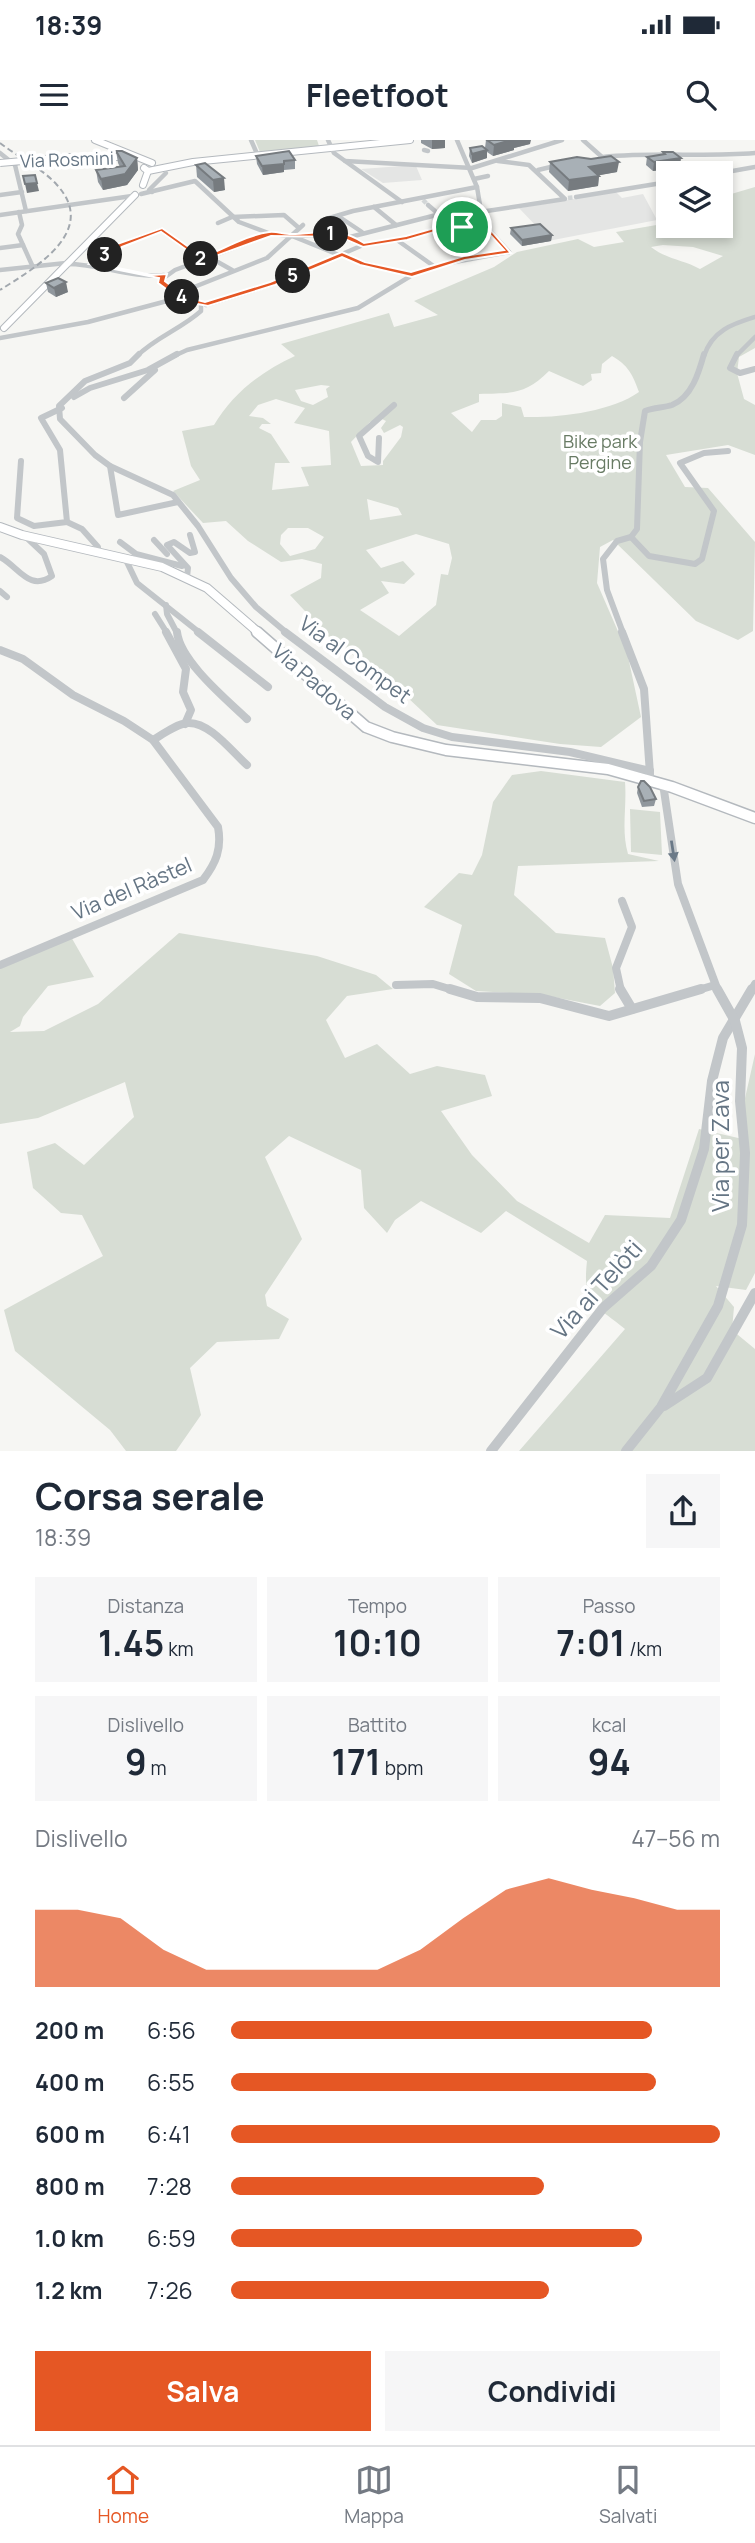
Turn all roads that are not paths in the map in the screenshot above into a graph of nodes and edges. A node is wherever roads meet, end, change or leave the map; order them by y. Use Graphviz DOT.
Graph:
graph roads {
  1 [pos="95,140"];
  2 [pos="251,140"];
  3 [pos="328,140"];
  4 [pos="410,140"];
  5 [pos="457,140"];
  6 [pos="562,140"];
  7 [pos="583,140"];
  8 [pos="331,148"];
  9 [pos="0,153"];
  10 [pos="755,153"];
  11 [pos="735,155"];
  12 [pos="258,156"];
  13 [pos="136,158"];
  14 [pos="602,158"];
  15 [pos="589,160"];
  16 [pos="345,161"];
  17 [pos="498,161"];
  18 [pos="0,164"];
  19 [pos="567,164"];
  20 [pos="15,165"];
  21 [pos="466,167"];
  22 [pos="754,168"];
  23 [pos="148,169"];
  24 [pos="163,169"];
  25 [pos="538,170"];
  26 [pos="733,171"];
  27 [pos="488,176"];
  28 [pos="474,178"];
  29 [pos="180,184"];
  30 [pos="656,184"];
  31 [pos="477,187"];
  32 [pos="22,192"];
  33 [pos="138,192"];
  34 [pos="152,192"];
  35 [pos="0,195"];
  36 [pos="576,197"];
  37 [pos="402,202"];
  38 [pos="428,205"];
  39 [pos="374,207"];
  40 [pos="26,211"];
  41 [pos="19,212"];
  42 [pos="478,212"];
  43 [pos="438,213"];
  44 [pos="0,215"];
  45 [pos="338,216"];
  46 [pos="232,217"];
  47 [pos="326,219"];
  48 [pos="410,221"];
  49 [pos="218,223"];
  50 [pos="483,223"];
  51 [pos="396,225"];
  52 [pos="362,232"];
  53 [pos="421,233"];
  54 [pos="271,234"];
  55 [pos="292,236"];
  56 [pos="350,237"];
  57 [pos="397,240"];
  58 [pos="23,245"];
  59 [pos="363,245"];
  60 [pos="0,248"];
  61 [pos="341,255"];
  62 [pos="209,257"];
  63 [pos="202,259"];
  64 [pos="68,263"];
  65 [pos="93,264"];
  66 [pos="32,265"];
  67 [pos="435,267"];
  68 [pos="0,270"];
  69 [pos="232,270"];
  70 [pos="164,275"];
  71 [pos="412,275"];
  72 [pos="183,297"];
  73 [pos="202,305"];
  74 [pos="755,317"];
  75 [pos="2,331"];
  76 [pos="25,334"];
  77 [pos="755,337"];
  78 [pos="163,360"];
  79 [pos="755,369"];
  80 [pos="124,398"];
  81 [pos="394,405"];
  82 [pos="62,408"];
  83 [pos="379,438"];
  84 [pos="728,451"];
  85 [pos="21,461"];
  86 [pos="110,466"];
  87 [pos="178,502"];
  88 [pos="67,522"];
  89 [pos="0,527"];
  90 [pos="22,535"];
  91 [pos="190,535"];
  92 [pos="631,537"];
  93 [pos="154,540"];
  94 [pos="120,542"];
  95 [pos="98,552"];
  96 [pos="0,557"];
  97 [pos="125,558"];
  98 [pos="177,563"];
  99 [pos="187,573"];
  100 [pos="0,591"];
  101 [pos="7,597"];
  102 [pos="166,605"];
  103 [pos="155,614"];
  104 [pos="0,650"];
  105 [pos="268,687"];
  106 [pos="247,719"];
  107 [pos="185,724"];
  108 [pos="153,740"];
  109 [pos="247,765"];
  110 [pos="650,776"];
  111 [pos="663,784"];
  112 [pos="755,818"];
  113 [pos="622,901"];
  114 [pos="0,965"];
  115 [pos="755,984"];
  116 [pos="396,985"];
  117 [pos="715,985"];
  118 [pos="632,1009"];
  119 [pos="735,1021"];
  120 [pos="755,1293"];
  121 [pos="661,1407"];
  122 [pos="491,1451"];
  123 [pos="626,1451"];
  1 -- 13 [label="main road"];
  2 -- 12 [label="street"];
  3 -- 8 [label="street"];
  4 -- 8 [label="main road"];
  5 -- 21 [label="street"];
  6 -- 17 [label="street"];
  7 -- 14 [label="street"];
  8 -- 12 [label="main road"];
  8 -- 16 [label="street"];
  9 -- 20 [label="street"];
  10 -- 11 [label="street"];
  11 -- 14 [label="street"];
  11 -- 22 [label="street"];
  12 -- 24 [label="main road"];
  13 -- 18 [label="main road, Via Rosmini, bridge"];
  13 -- 23 [label="main road"];
  14 -- 15 [label="street"];
  16 -- 21 [label="street"];
  16 -- 37 [label="street"];
  17 -- 21 [label="street"];
  17 -- 25 [label="street"];
  18 -- 20 [label="street"];
  19 -- 25 [label="street"];
  20 -- 32 [label="street"];
  21 -- 28 [label="street"];
  22 -- 26 [label="street"];
  23 -- 24 [label="main road"];
  23 -- 33 [label="main road"];
  24 -- 29 [label="street"];
  24 -- 33 [label="main road"];
  24 -- 34 [label="street"];
  25 -- 42 [label="street"];
  27 -- 28 [label="street"];
  28 -- 31 [label="street"];
  29 -- 34 [label="street"];
  29 -- 46 [label="street"];
  30 -- 36 [label="street"];
  31 -- 37 [label="street"];
  31 -- 42 [label="street"];
  32 -- 35 [label="street"];
  32 -- 40 [label="street"];
  33 -- 34 [label="street"];
  33 -- 40 [label="street"];
  33 -- 64 [label="main road"];
  37 -- 39 [label="street"];
  38 -- 43 [label="street"];
  39 -- 45 [label="street"];
  39 -- 51 [label="street"];
  40 -- 41 [label="street"];
  41 -- 44 [label="street"];
  41 -- 58 [label="street"];
  42 -- 43 [label="street"];
  42 -- 50 [label="street"];
  43 -- 48 [label="street"];
  45 -- 47 [label="street"];
  45 -- 52 [label="street"];
  46 -- 49 [label="street"];
  46 -- 54 [label="street"];
  46 -- 55 [label="street"];
  48 -- 51 [label="street"];
  48 -- 53 [label="street"];
  50 -- 53 [label="street"];
  50 -- 67 [label="street"];
  51 -- 52 [label="street"];
  52 -- 56 [label="street"];
  53 -- 57 [label="street"];
  54 -- 55 [label="street"];
  54 -- 62 [label="street"];
  55 -- 56 [label="street"];
  55 -- 61 [label="street"];
  55 -- 69 [label="street"];
  56 -- 59 [label="street"];
  57 -- 59 [label="street"];
  57 -- 67 [label="street"];
  58 -- 60 [label="street"];
  58 -- 66 [label="street"];
  59 -- 61 [label="street"];
  61 -- 71 [label="street"];
  61 -- 73 [label="street"];
  62 -- 63 [label="street"];
  62 -- 69 [label="street"];
  63 -- 65 [label="street"];
  63 -- 70 [label="street"];
  64 -- 65 [label="street"];
  64 -- 66 [label="street"];
  64 -- 75 [label="main road"];
  65 -- 70 [label="street"];
  66 -- 68 [label="street"];
  67 -- 71 [label="street"];
  69 -- 72 [label="street"];
  70 -- 72 [label="street"];
  71 -- 78 [label="street"];
  72 -- 73 [label="street"];
  72 -- 76 [label="street"];
  73 -- 82 [label="street"];
  74 -- 92 [label="street"];
  75 -- 76 [label="street"];
  75 -- 76 [label="street"];
  77 -- 79 [label="street"];
  78 -- 80 [label="street"];
  78 -- 82 [label="street"];
  81 -- 83 [label="street"];
  82 -- 86 [label="street, Via al Compet"];
  82 -- 88 [label="street"];
  84 -- 92 [label="street"];
  85 -- 88 [label="street"];
  86 -- 87 [label="street, Via al Compet"];
  86 -- 87 [label="street"];
  87 -- 110 [label="street, Via al Compet"];
  88 -- 95 [label="street"];
  89 -- 90 [label="main road, Via Padova"];
  90 -- 95 [label="main road, Via Padova"];
  90 -- 96 [label="street"];
  91 -- 99 [label="street"];
  92 -- 110 [label="street"];
  93 -- 98 [label="street"];
  94 -- 98 [label="street"];
  95 -- 97 [label="main road, Via Padova"];
  97 -- 99 [label="main road, Via Padova"];
  97 -- 102 [label="street"];
  98 -- 99 [label="street"];
  99 -- 110 [label="main road, Via Padova"];
  100 -- 101 [label="street"];
  102 -- 105 [label="street"];
  102 -- 106 [label="street"];
  103 -- 107 [label="street"];
  104 -- 108 [label="street, Via del Ràstel"];
  107 -- 108 [label="street"];
  107 -- 109 [label="street"];
  108 -- 114 [label="street, Via del Ràstel"];
  110 -- 111 [label="main road, Via Padova"];
  111 -- 112 [label="main road, Via Padova"];
  111 -- 117 [label="street, Via per Zava, one-way"];
  113 -- 118 [label="street"];
  115 -- 119 [label="street, Via ai Telòti"];
  116 -- 118 [label="street"];
  117 -- 118 [label="street"];
  117 -- 119 [label="street, Via per Zava"];
  119 -- 121 [label="street, Via per Zava"];
  119 -- 122 [label="street, Via ai Telòti"];
  120 -- 121 [label="street"];
  121 -- 123 [label="street, Via per Zava"];
}
